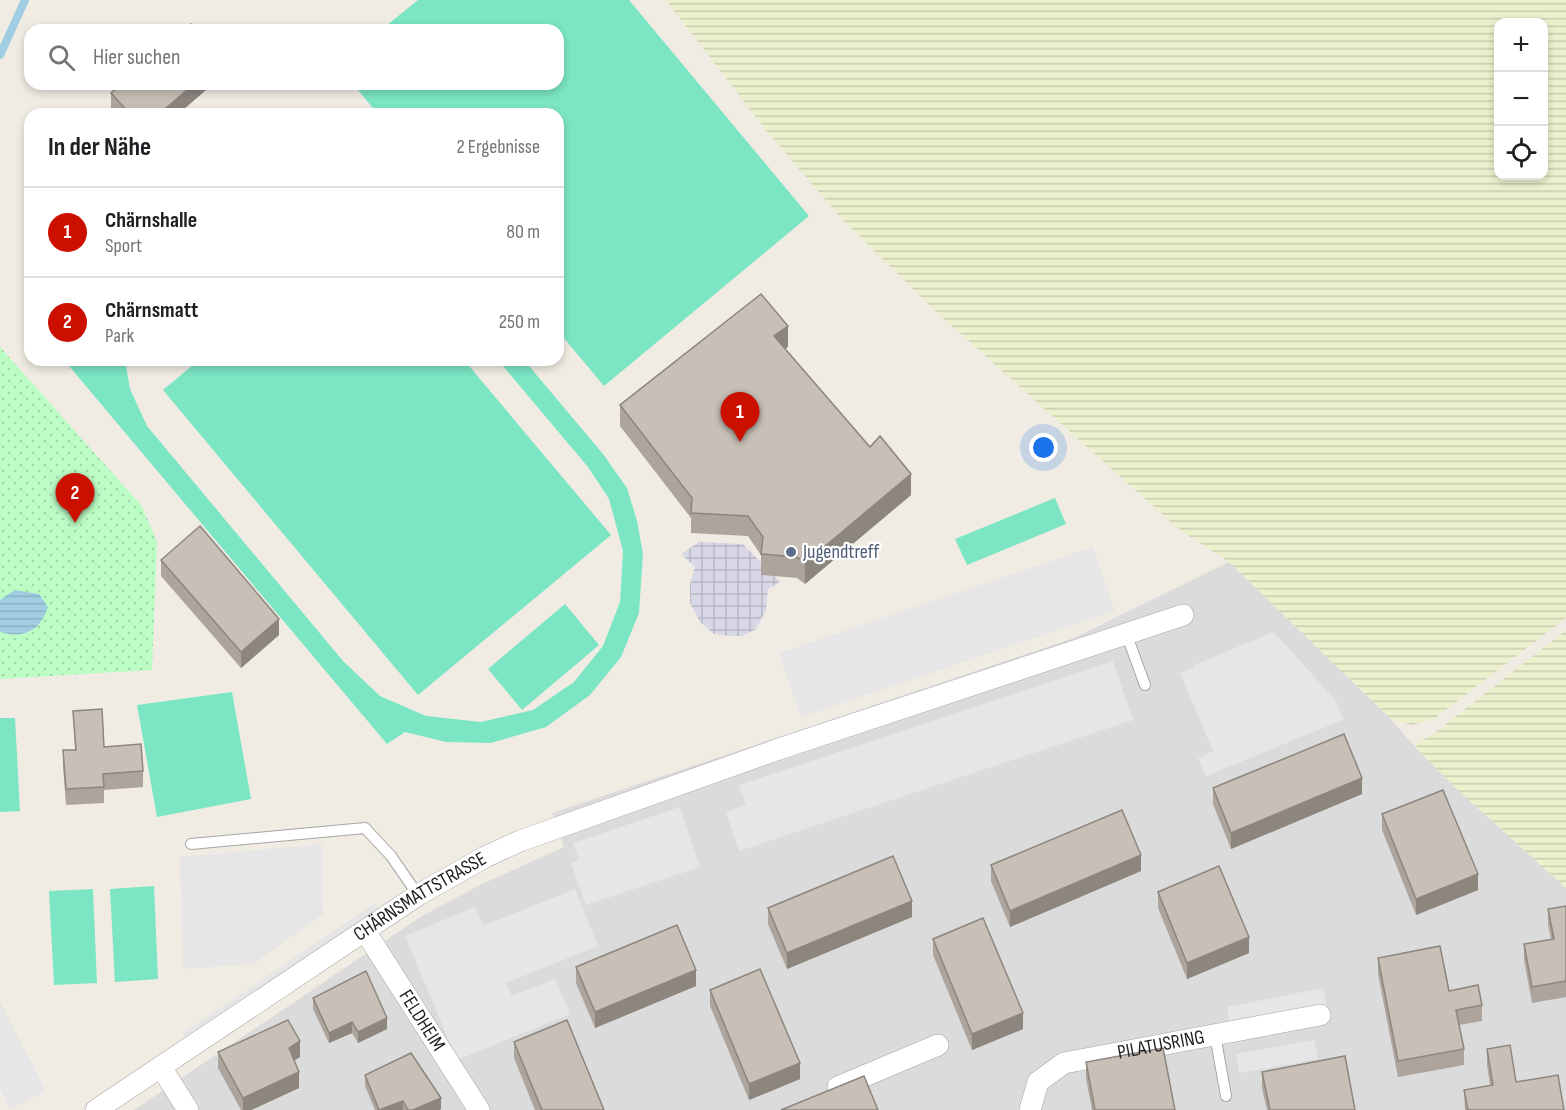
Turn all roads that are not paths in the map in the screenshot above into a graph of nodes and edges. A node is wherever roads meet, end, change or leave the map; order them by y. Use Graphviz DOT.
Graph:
graph roads {
  1 [pos="1183,615"];
  2 [pos="1126,633"];
  3 [pos="1145,685"];
  4 [pos="190,844"];
  5 [pos="418,895"];
  6 [pos="365,932"];
  7 [pos="1320,1015"];
  8 [pos="1215,1035"];
  9 [pos="938,1045"];
  10 [pos="160,1067"];
  11 [pos="820,1095"];
  12 [pos="1226,1096"];
  13 [pos="96,1110"];
  14 [pos="188,1110"];
  15 [pos="479,1110"];
  16 [pos="1030,1110"];
  1 -- 2 [label="street, CHÄRNSMATTSTRASSE"];
  2 -- 3 [label="lane"];
  2 -- 5 [label="street, CHÄRNSMATTSTRASSE"];
  4 -- 5 [label="lane"];
  5 -- 6 [label="street, CHÄRNSMATTSTRASSE"];
  6 -- 10 [label="street, CHÄRNSMATTSTRASSE"];
  6 -- 15 [label="street, FELDHEIM"];
  7 -- 8 [label="street, PILATUSRING"];
  8 -- 12 [label="lane"];
  8 -- 16 [label="street, PILATUSRING"];
  9 -- 11 [label="street"];
  10 -- 13 [label="street, CHÄRNSMATTSTRASSE"];
  10 -- 14 [label="street"];
}
